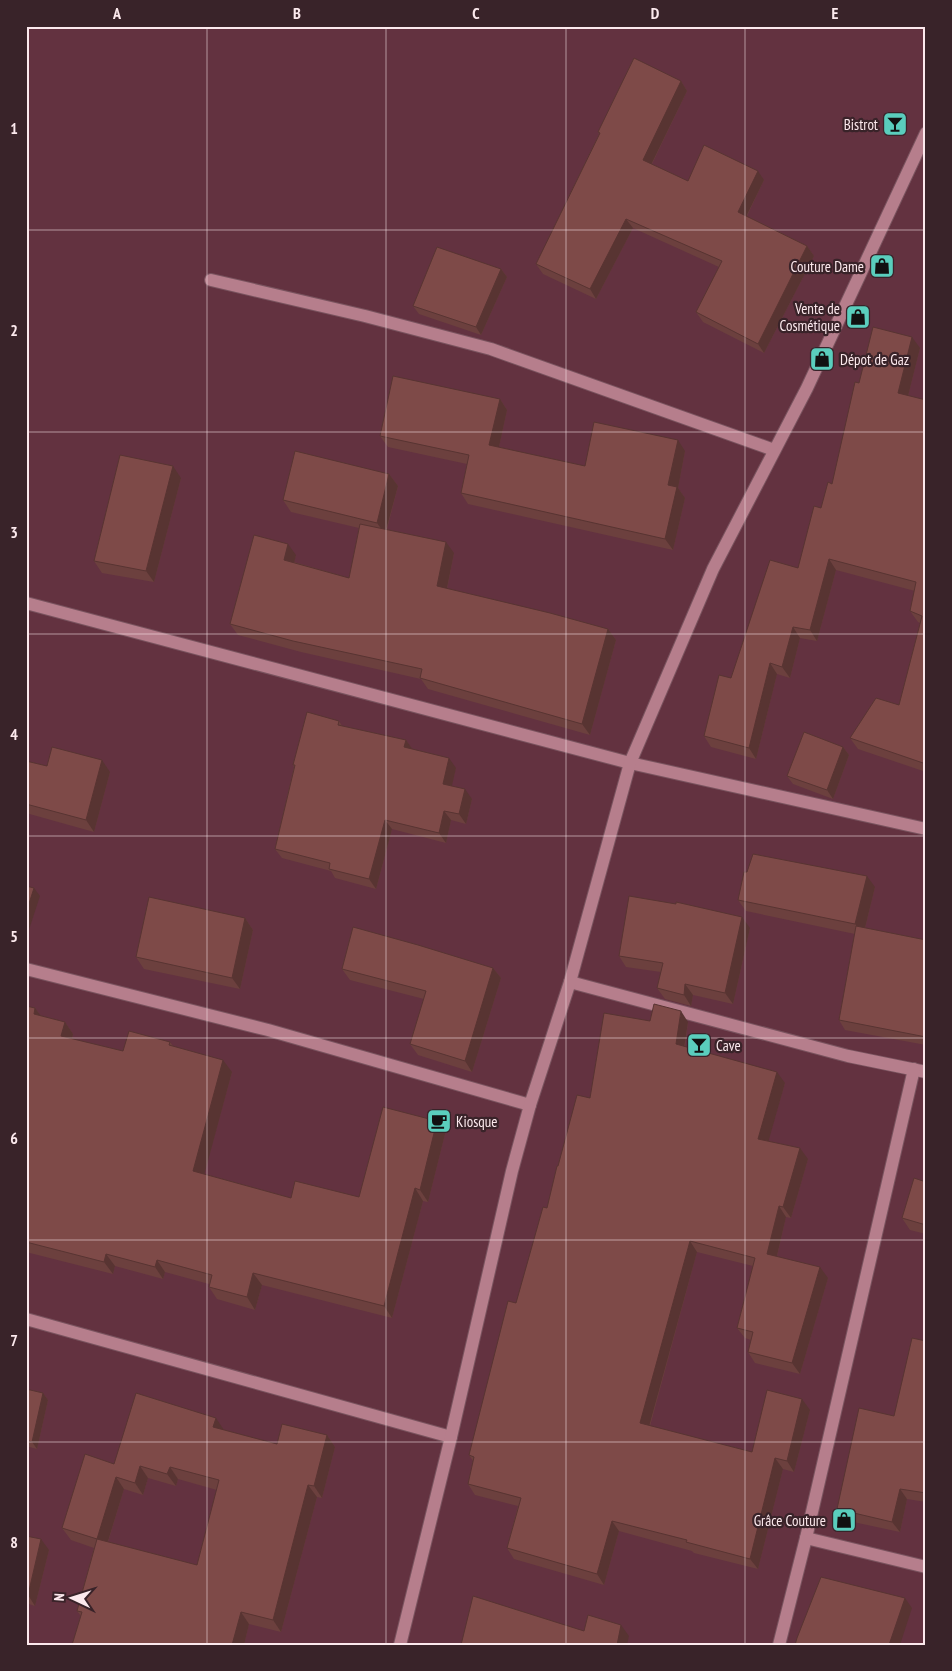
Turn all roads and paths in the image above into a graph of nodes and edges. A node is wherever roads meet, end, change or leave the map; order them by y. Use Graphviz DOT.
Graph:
graph roads {
  1 [pos="926,133"];
  2 [pos="212,280"];
  3 [pos="774,450"];
  4 [pos="26,603"];
  5 [pos="630,763"];
  6 [pos="926,829"];
  7 [pos="26,969"];
  8 [pos="570,982"];
  9 [pos="920,1070"];
  10 [pos="530,1105"];
  11 [pos="26,1319"];
  12 [pos="451,1437"];
  13 [pos="806,1538"];
  14 [pos="926,1568"];
  15 [pos="400,1645"];
  16 [pos="779,1645"];
  1 -- 3 [label="street"];
  2 -- 3 [label="street"];
  3 -- 5 [label="street"];
  4 -- 5 [label="street"];
  5 -- 6 [label="street"];
  5 -- 8 [label="street"];
  7 -- 10 [label="street"];
  8 -- 9 [label="street"];
  8 -- 10 [label="street"];
  9 -- 13 [label="street"];
  10 -- 12 [label="street"];
  11 -- 12 [label="street"];
  12 -- 15 [label="street"];
  13 -- 14 [label="street"];
  13 -- 16 [label="street"];
}
